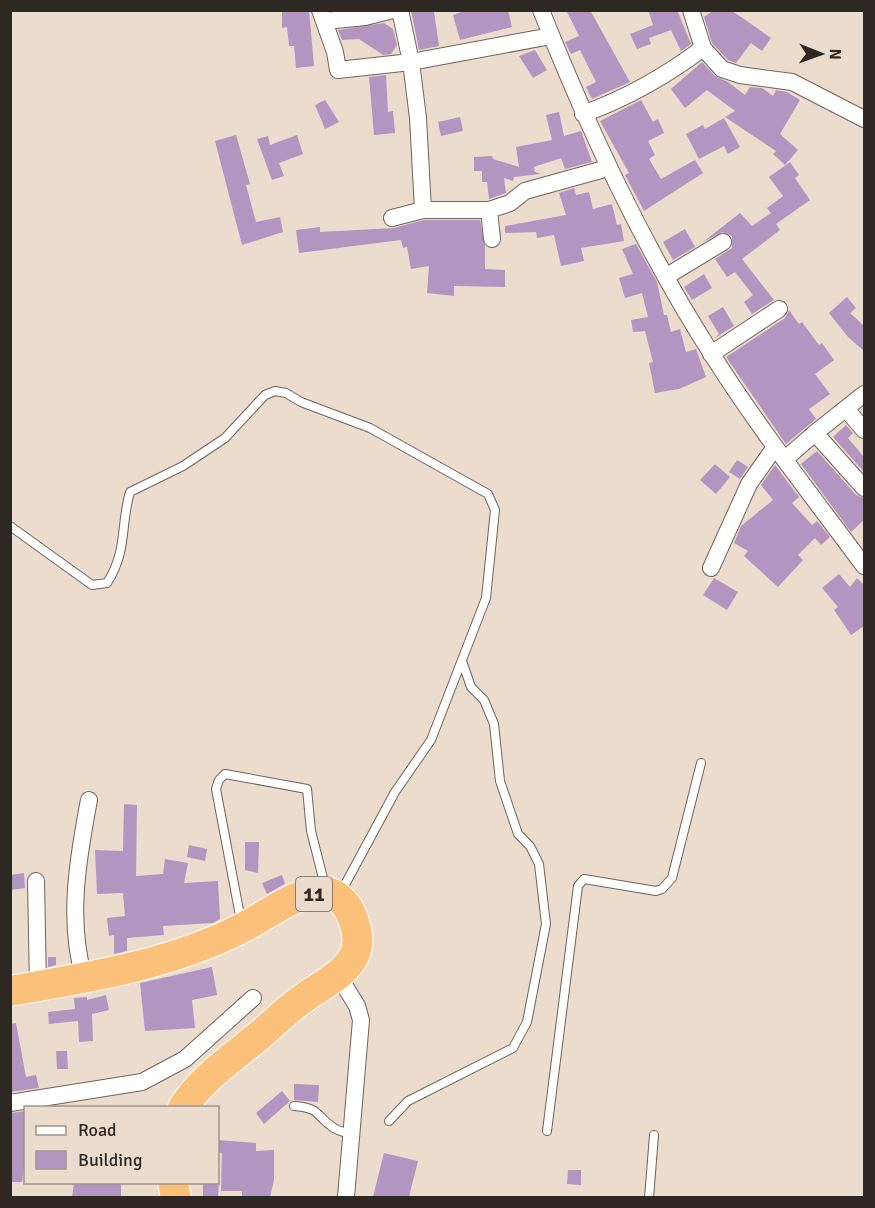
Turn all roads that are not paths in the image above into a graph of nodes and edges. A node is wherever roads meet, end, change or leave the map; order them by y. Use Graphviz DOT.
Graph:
graph roads {
  1 [pos="393,10"];
  2 [pos="400,10"];
  3 [pos="541,10"];
  4 [pos="691,10"];
  5 [pos="323,16"];
  6 [pos="551,36"];
  7 [pos="703,48"];
  8 [pos="411,62"];
  9 [pos="583,114"];
  10 [pos="864,119"];
  11 [pos="608,168"];
  12 [pos="423,210"];
  13 [pos="489,210"];
  14 [pos="392,218"];
  15 [pos="492,239"];
  16 [pos="723,242"];
  17 [pos="667,276"];
  18 [pos="779,309"];
  19 [pos="711,354"];
  20 [pos="864,394"];
  21 [pos="846,409"];
  22 [pos="864,430"];
  23 [pos="815,434"];
  24 [pos="780,453"];
  25 [pos="864,488"];
  26 [pos="10,526"];
  27 [pos="864,566"];
  28 [pos="711,568"];
  29 [pos="462,661"];
  30 [pos="701,763"];
  31 [pos="89,800"];
  32 [pos="36,881"];
  33 [pos="332,895"];
  34 [pos="243,928"];
  35 [pos="338,975"];
  36 [pos="84,978"];
  37 [pos="24,989"];
  38 [pos="253,998"];
  39 [pos="73,1101"];
  40 [pos="10,1103"];
  41 [pos="184,1106"];
  42 [pos="294,1106"];
  43 [pos="389,1121"];
  44 [pos="547,1131"];
  45 [pos="352,1135"];
  46 [pos="654,1135"];
  47 [pos="346,1197"];
  48 [pos="649,1197"];
  1 -- 5 [label="street"];
  2 -- 8 [label="street"];
  3 -- 6 [label="street"];
  4 -- 7 [label="street"];
  5 -- 8 [label="street"];
  6 -- 8 [label="street"];
  6 -- 9 [label="street"];
  7 -- 9 [label="street"];
  7 -- 10 [label="street"];
  8 -- 12 [label="street"];
  9 -- 11 [label="street"];
  11 -- 13 [label="street"];
  11 -- 17 [label="street"];
  12 -- 13 [label="street"];
  12 -- 14 [label="street"];
  13 -- 15 [label="street"];
  16 -- 17 [label="street"];
  17 -- 19 [label="street"];
  18 -- 19 [label="street"];
  19 -- 24 [label="street"];
  20 -- 21 [label="street"];
  21 -- 22 [label="street"];
  21 -- 23 [label="street"];
  23 -- 24 [label="street"];
  23 -- 25 [label="street"];
  24 -- 27 [label="street"];
  24 -- 28 [label="street"];
  26 -- 29 [label="lane"];
  29 -- 33 [label="lane"];
  29 -- 43 [label="lane"];
  30 -- 44 [label="lane"];
  31 -- 36 [label="street"];
  32 -- 37 [label="street"];
  33 -- 34 [label="highway, 11"];
  33 -- 34 [label="lane"];
  33 -- 35 [label="highway, 11"];
  34 -- 36 [label="highway, 11"];
  35 -- 41 [label="highway, 11"];
  35 -- 45 [label="street"];
  36 -- 37 [label="highway, 11"];
  38 -- 39 [label="street"];
  39 -- 40 [label="street"];
  42 -- 45 [label="lane"];
  45 -- 47 [label="street"];
  46 -- 48 [label="lane"];
}
